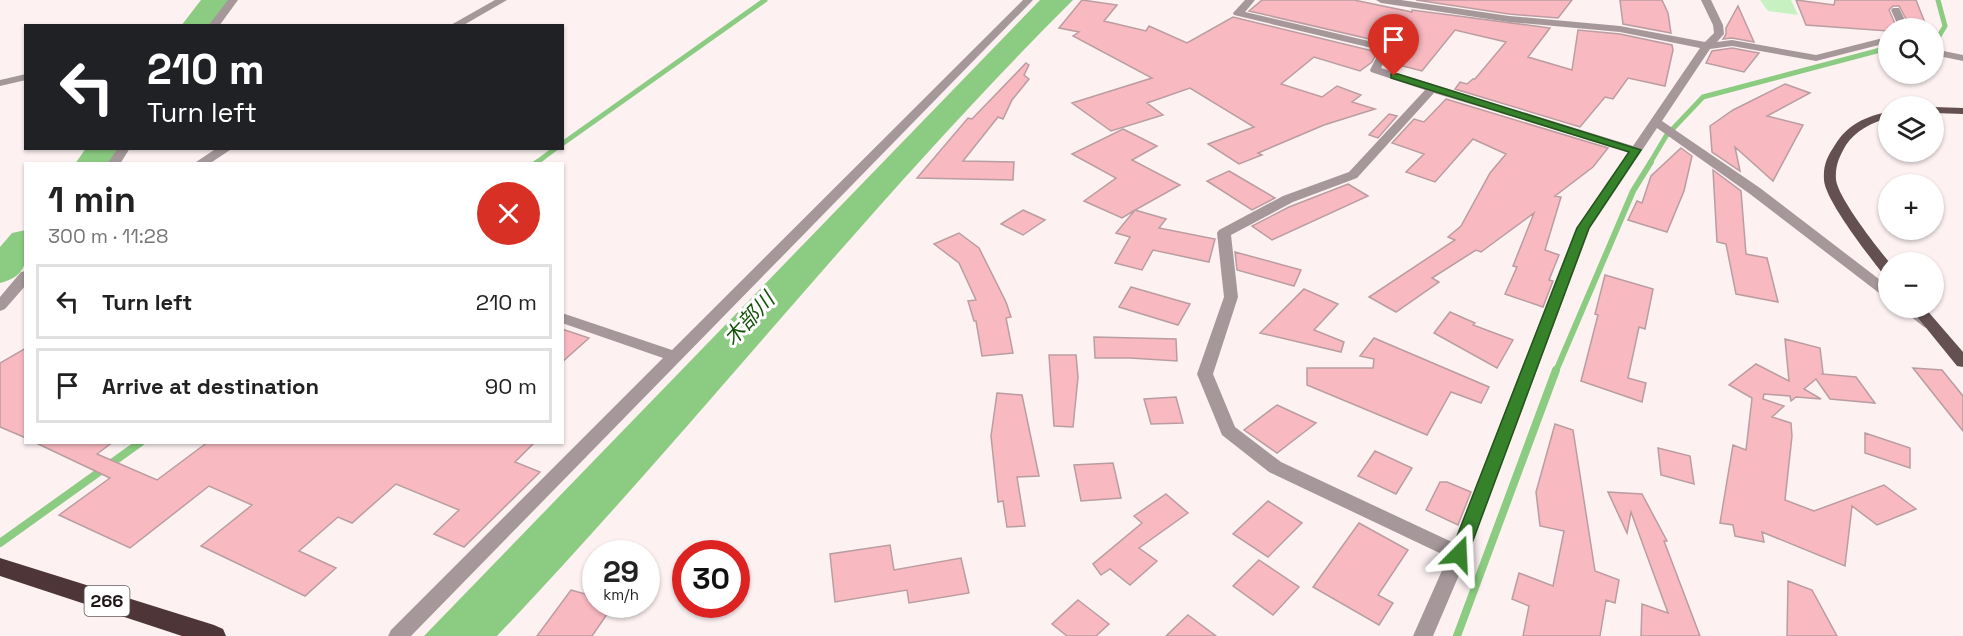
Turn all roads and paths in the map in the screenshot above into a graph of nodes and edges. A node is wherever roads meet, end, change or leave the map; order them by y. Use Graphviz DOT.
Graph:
graph roads {
  1 [pos="233,0"];
  2 [pos="502,0"];
  3 [pos="1028,0"];
  4 [pos="1250,0"];
  5 [pos="1381,0"];
  6 [pos="1706,0"];
  7 [pos="1896,10"];
  8 [pos="1900,18"];
  9 [pos="215,24"];
  10 [pos="458,24"];
  11 [pos="1878,43"];
  12 [pos="1707,45"];
  13 [pos="1944,54"];
  14 [pos="1963,58"];
  15 [pos="24,77"];
  16 [pos="0,83"];
  17 [pos="1432,89"];
  18 [pos="1944,110"];
  19 [pos="1963,111"];
  20 [pos="1878,117"];
  21 [pos="1654,121"];
  22 [pos="224,150"];
  23 [pos="1635,150"];
  24 [pos="202,162"];
  25 [pos="1878,258"];
  26 [pos="24,277"];
  27 [pos="1878,285"];
  28 [pos="0,306"];
  29 [pos="1921,318"];
  30 [pos="1925,318"];
  31 [pos="564,319"];
  32 [pos="1932,326"];
  33 [pos="674,357"];
  34 [pos="1963,362"];
  35 [pos="1459,554"];
  36 [pos="0,567"];
  37 [pos="214,636"];
  38 [pos="398,636"];
  39 [pos="1423,636"];
  1 -- 9 [label="street"];
  2 -- 10 [label="street"];
  3 -- 33 [label="street"];
  4 -- 17 [label="street"];
  5 -- 12 [label="street"];
  6 -- 12 [label="street"];
  7 -- 8 [label="street"];
  11 -- 12 [label="street"];
  12 -- 21 [label="street"];
  13 -- 14 [label="street"];
  15 -- 16 [label="street"];
  17 -- 23 [label="street"];
  17 -- 35 [label="street"];
  18 -- 19 [label="main road"];
  20 -- 25 [label="main road"];
  21 -- 23 [label="street"];
  21 -- 27 [label="street"];
  22 -- 24 [label="street"];
  23 -- 35 [label="street"];
  26 -- 28 [label="street"];
  29 -- 32 [label="street"];
  30 -- 32 [label="main road"];
  31 -- 33 [label="street"];
  32 -- 34 [label="main road"];
  33 -- 38 [label="street"];
  35 -- 39 [label="street"];
  36 -- 37 [label="highway, 266"];
}
